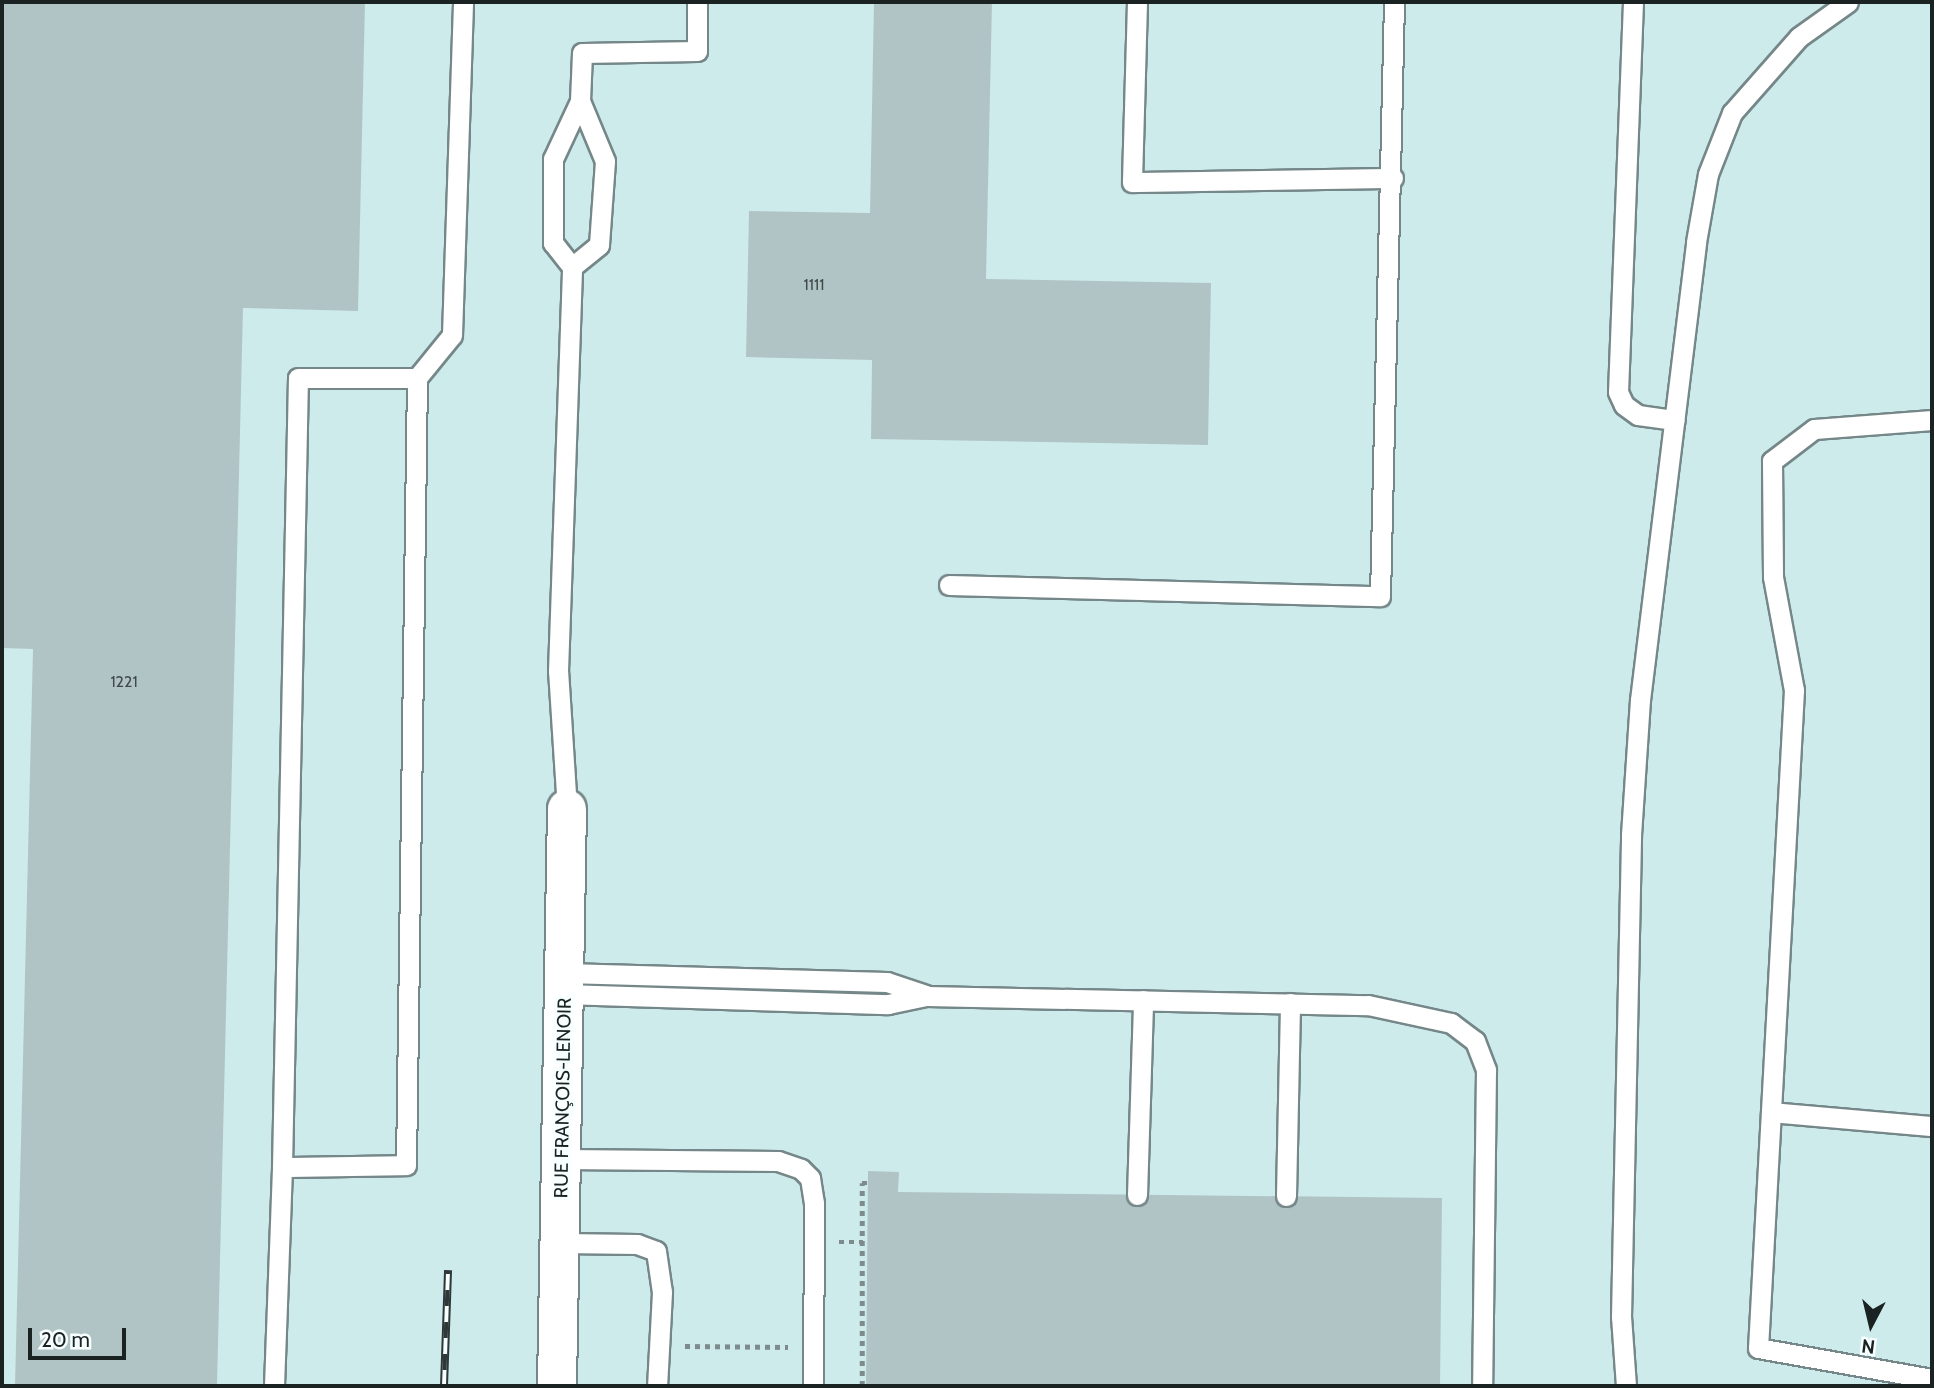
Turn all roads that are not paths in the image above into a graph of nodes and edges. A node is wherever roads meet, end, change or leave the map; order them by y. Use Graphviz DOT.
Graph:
graph roads {
  1 [pos="463,2"];
  2 [pos="697,2"];
  3 [pos="1138,2"];
  4 [pos="1394,2"];
  5 [pos="1633,2"];
  6 [pos="1848,2"];
  7 [pos="580,101"];
  8 [pos="1393,178"];
  9 [pos="572,267"];
  10 [pos="417,378"];
  11 [pos="1675,420"];
  12 [pos="1932,420"];
  13 [pos="949,585"];
  14 [pos="567,809"];
  15 [pos="564,984"];
  16 [pos="1143,1000"];
  17 [pos="1290,1003"];
  18 [pos="1771,1112"];
  19 [pos="1932,1126"];
  20 [pos="563,1159"];
  21 [pos="282,1167"];
  22 [pos="1137,1195"];
  23 [pos="1286,1196"];
  24 [pos="561,1243"];
  25 [pos="1932,1379"];
  26 [pos="274,1386"];
  27 [pos="557,1386"];
  28 [pos="657,1386"];
  29 [pos="813,1386"];
  30 [pos="1482,1386"];
  31 [pos="1626,1386"];
  1 -- 10 [label="lane"];
  2 -- 7 [label="lane"];
  3 -- 8 [label="lane"];
  4 -- 8 [label="lane"];
  5 -- 11 [label="lane"];
  6 -- 11 [label="lane"];
  7 -- 9 [label="lane"];
  7 -- 9 [label="lane"];
  8 -- 13 [label="lane"];
  9 -- 14 [label="lane"];
  10 -- 21 [label="lane"];
  10 -- 21 [label="lane"];
  11 -- 31 [label="lane"];
  12 -- 18 [label="lane"];
  14 -- 15 [label="street, RUE FRANÇOIS-LENOIR"];
  15 -- 16 [label="lane"];
  15 -- 20 [label="street, RUE FRANÇOIS-LENOIR"];
  16 -- 17 [label="lane"];
  16 -- 22 [label="lane"];
  17 -- 23 [label="lane"];
  17 -- 30 [label="lane"];
  18 -- 19 [label="lane"];
  18 -- 25 [label="lane"];
  20 -- 24 [label="street, RUE FRANÇOIS-LENOIR"];
  20 -- 29 [label="lane"];
  21 -- 26 [label="lane"];
  24 -- 27 [label="street, RUE FRANÇOIS-LENOIR"];
  24 -- 28 [label="lane"];
}
